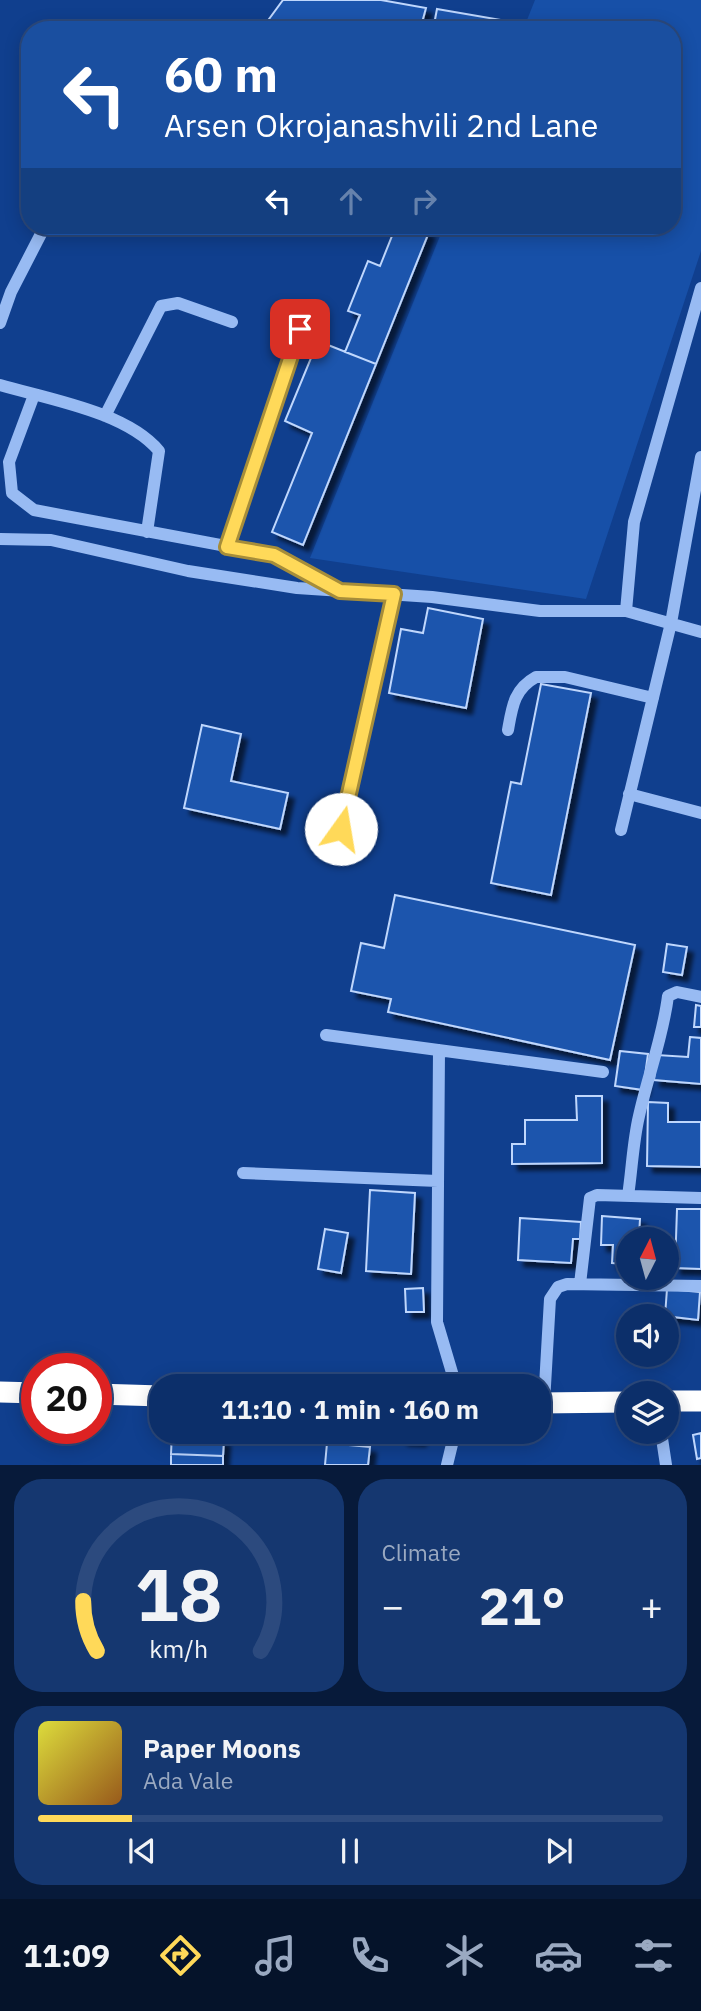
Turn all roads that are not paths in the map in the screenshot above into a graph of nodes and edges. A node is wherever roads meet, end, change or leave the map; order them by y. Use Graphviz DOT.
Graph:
graph roads {
  1 [pos="40,235"];
  2 [pos="701,288"];
  3 [pos="232,322"];
  4 [pos="0,323"];
  5 [pos="300,329"];
  6 [pos="0,385"];
  7 [pos="34,395"];
  8 [pos="105,416"];
  9 [pos="701,457"];
  10 [pos="147,532"];
  11 [pos="0,539"];
  12 [pos="227,547"];
  13 [pos="340,591"];
  14 [pos="394,594"];
  15 [pos="626,611"];
  16 [pos="671,623"];
  17 [pos="701,632"];
  18 [pos="653,698"];
  19 [pos="508,730"];
  20 [pos="629,794"];
  21 [pos="701,813"];
  22 [pos="341,829"];
  23 [pos="621,830"];
  24 [pos="701,998"];
  25 [pos="326,1035"];
  26 [pos="439,1050"];
  27 [pos="603,1072"];
  28 [pos="243,1173"];
  29 [pos="438,1181"];
  30 [pos="628,1196"];
  31 [pos="701,1198"];
  32 [pos="580,1284"];
  33 [pos="701,1286"];
  34 [pos="452,1374"];
  35 [pos="544,1374"];
  36 [pos="0,1392"];
  37 [pos="21,1393"];
  38 [pos="112,1394"];
  39 [pos="149,1396"];
  40 [pos="679,1401"];
  41 [pos="701,1401"];
  42 [pos="616,1402"];
  43 [pos="551,1403"];
  44 [pos="452,1444"];
  45 [pos="663,1444"];
  46 [pos="447,1465"];
  47 [pos="666,1465"];
  1 -- 4 [label="street"];
  2 -- 15 [label="street"];
  3 -- 8 [label="street"];
  5 -- 12 [label="street"];
  6 -- 7 [label="street"];
  7 -- 8 [label="street"];
  7 -- 10 [label="street"];
  8 -- 10 [label="street"];
  9 -- 16 [label="street"];
  10 -- 12 [label="street"];
  11 -- 13 [label="street"];
  12 -- 13 [label="street"];
  13 -- 14 [label="street"];
  14 -- 15 [label="street"];
  14 -- 22 [label="street"];
  15 -- 16 [label="street"];
  16 -- 17 [label="street"];
  16 -- 18 [label="street"];
  18 -- 19 [label="street"];
  18 -- 20 [label="street"];
  20 -- 21 [label="street"];
  20 -- 23 [label="street"];
  24 -- 30 [label="street"];
  25 -- 26 [label="street"];
  26 -- 27 [label="street"];
  26 -- 29 [label="street"];
  28 -- 29 [label="street"];
  29 -- 34 [label="street"];
  30 -- 31 [label="street"];
  30 -- 32 [label="street"];
  32 -- 33 [label="street"];
  32 -- 35 [label="street"];
  36 -- 37 [label="highway"];
  38 -- 39 [label="highway"];
  40 -- 41 [label="highway"];
  42 -- 43 [label="highway"];
  44 -- 46 [label="street"];
  45 -- 47 [label="street"];
}
